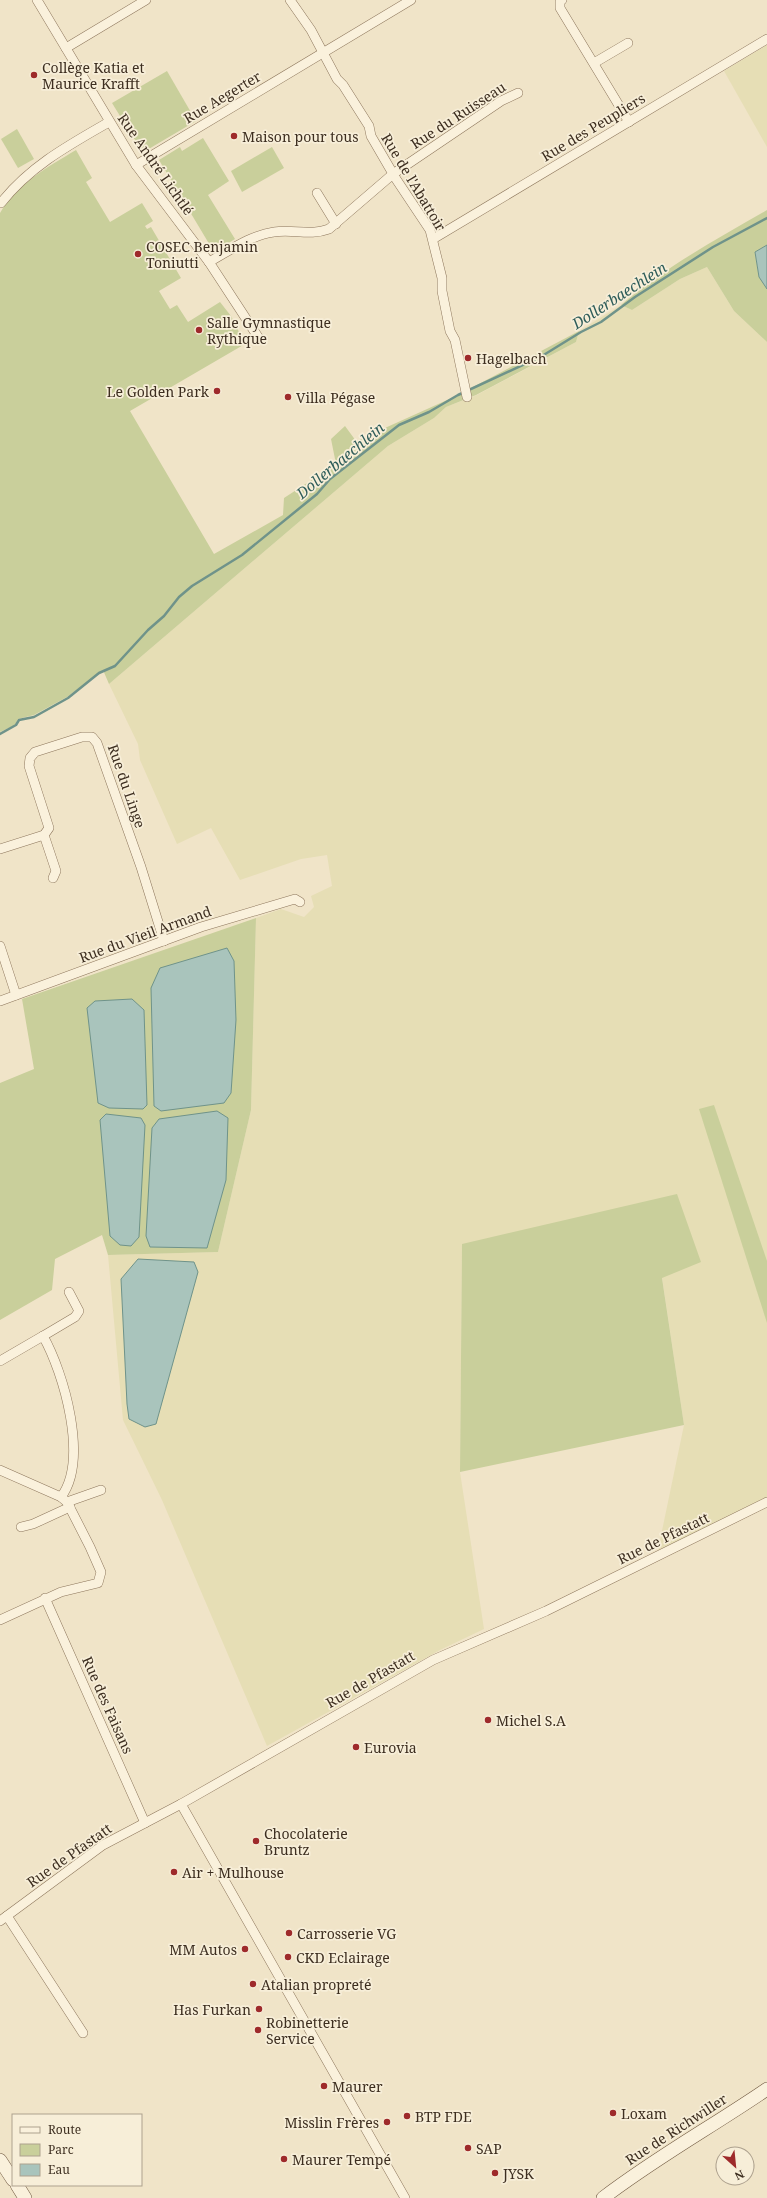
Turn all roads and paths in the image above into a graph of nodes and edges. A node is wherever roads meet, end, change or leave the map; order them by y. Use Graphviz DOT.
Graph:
graph roads {
  1 [pos="37,0"];
  2 [pos="146,0"];
  3 [pos="290,0"];
  4 [pos="411,0"];
  5 [pos="562,0"];
  6 [pos="767,40"];
  7 [pos="628,43"];
  8 [pos="66,48"];
  9 [pos="322,53"];
  10 [pos="594,63"];
  11 [pos="518,93"];
  12 [pos="109,122"];
  13 [pos="629,122"];
  14 [pos="136,165"];
  15 [pos="394,174"];
  16 [pos="317,193"];
  17 [pos="1,203"];
  18 [pos="336,224"];
  19 [pos="433,239"];
  20 [pos="209,262"];
  21 [pos="260,340"];
  22 [pos="467,397"];
  23 [pos="44,835"];
  24 [pos="0,849"];
  25 [pos="53,878"];
  26 [pos="300,902"];
  27 [pos="164,941"];
  28 [pos="0,946"];
  29 [pos="16,995"];
  30 [pos="0,1001"];
  31 [pos="69,1292"];
  32 [pos="44,1336"];
  33 [pos="0,1362"];
  34 [pos="0,1470"];
  35 [pos="101,1490"];
  36 [pos="66,1502"];
  37 [pos="767,1502"];
  38 [pos="21,1527"];
  39 [pos="45,1598"];
  40 [pos="0,1620"];
  41 [pos="181,1804"];
  42 [pos="145,1823"];
  43 [pos="4,1918"];
  44 [pos="83,2033"];
  45 [pos="767,2089"];
  46 [pos="0,2160"];
  47 [pos="12,2178"];
  48 [pos="17,2186"];
  49 [pos="25,2198"];
  50 [pos="405,2198"];
  51 [pos="603,2198"];
  1 -- 8 [label="street, Rue André Lichtlé"];
  2 -- 8 [label="street"];
  3 -- 9 [label="street, Rue de l'Abattoir"];
  4 -- 9 [label="street, Rue Aegerter"];
  5 -- 10 [label="street"];
  6 -- 13 [label="street, Rue des Peupliers"];
  7 -- 10 [label="street"];
  8 -- 12 [label="street, Rue André Lichtlé"];
  9 -- 14 [label="street, Rue Aegerter"];
  9 -- 15 [label="street, Rue de l'Abattoir"];
  10 -- 13 [label="street"];
  11 -- 15 [label="street, Rue du Ruisseau"];
  12 -- 14 [label="street, Rue André Lichtlé"];
  12 -- 17 [label="street"];
  13 -- 19 [label="street, Rue des Peupliers"];
  14 -- 20 [label="street, Rue André Lichtlé"];
  15 -- 18 [label="street, Rue du Ruisseau"];
  15 -- 19 [label="street, Rue de l'Abattoir"];
  16 -- 18 [label="street"];
  18 -- 20 [label="street, Rue du Ruisseau"];
  19 -- 22 [label="street, Rue de l'Abattoir"];
  20 -- 21 [label="street, Rue André Lichtlé"];
  23 -- 24 [label="street"];
  23 -- 25 [label="street, Rue du Linge"];
  23 -- 27 [label="street, Rue du Linge"];
  26 -- 27 [label="street, Rue du Vieil Armand"];
  27 -- 29 [label="street, Rue du Vieil Armand"];
  28 -- 29 [label="street"];
  29 -- 30 [label="street, Rue du Vieil Armand"];
  31 -- 32 [label="street"];
  32 -- 33 [label="street"];
  32 -- 36 [label="street"];
  34 -- 36 [label="street"];
  35 -- 36 [label="street"];
  36 -- 38 [label="street"];
  36 -- 39 [label="street"];
  37 -- 41 [label="street, Rue de Pfastatt"];
  39 -- 40 [label="street"];
  39 -- 42 [label="street, Rue des Faisans"];
  41 -- 42 [label="street, Rue de Pfastatt"];
  41 -- 50 [label="street"];
  42 -- 43 [label="street, Rue de Pfastatt"];
  43 -- 44 [label="street, Rue de Pfastatt"];
  45 -- 51 [label="main road, Rue de Richwiller"];
  46 -- 47 [label="main road"];
  48 -- 49 [label="main road"];
}
